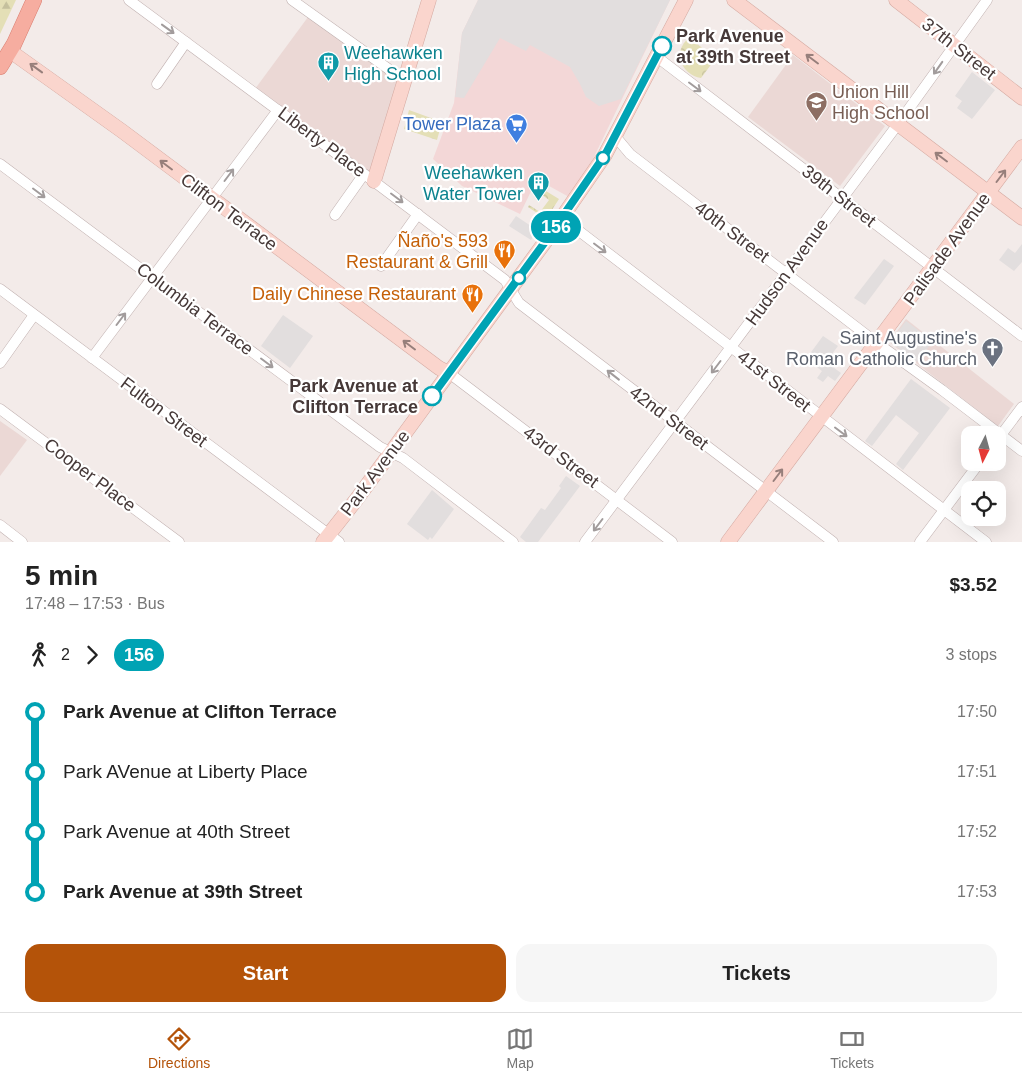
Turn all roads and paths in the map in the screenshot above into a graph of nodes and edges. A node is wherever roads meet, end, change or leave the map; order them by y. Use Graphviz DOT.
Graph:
graph roads {
  1 [pos="34,0"];
  2 [pos="129,0"];
  3 [pos="292,0"];
  4 [pos="429,0"];
  5 [pos="686,0"];
  6 [pos="734,0"];
  7 [pos="896,0"];
  8 [pos="987,0"];
  9 [pos="186,42"];
  10 [pos="954,46"];
  11 [pos="10,51"];
  12 [pos="656,57"];
  13 [pos="0,67"];
  14 [pos="404,80"];
  15 [pos="157,84"];
  16 [pos="1022,98"];
  17 [pos="278,110"];
  18 [pos="898,124"];
  19 [pos="615,136"];
  20 [pos="1022,147"];
  21 [pos="0,164"];
  22 [pos="369,177"];
  23 [pos="988,193"];
  24 [pos="842,198"];
  25 [pos="211,199"];
  26 [pos="418,214"];
  27 [pos="335,215"];
  28 [pos="562,218"];
  29 [pos="1022,218"];
  30 [pos="381,266"];
  31 [pos="933,268"];
  32 [pos="786,273"];
  33 [pos="152,277"];
  34 [pos="0,289"];
  35 [pos="510,290"];
  36 [pos="34,315"];
  37 [pos="1022,336"];
  38 [pos="877,343"];
  39 [pos="731,348"];
  40 [pos="92,358"];
  41 [pos="0,363"];
  42 [pos="449,373"];
  43 [pos="1022,407"];
  44 [pos="0,409"];
  45 [pos="821,417"];
  46 [pos="674,423"];
  47 [pos="985,426"];
  48 [pos="1006,428"];
  49 [pos="1006,441"];
  50 [pos="1022,451"];
  51 [pos="391,452"];
  52 [pos="973,471"];
  53 [pos="766,491"];
  54 [pos="616,500"];
  55 [pos="944,510"];
  56 [pos="0,525"];
  57 [pos="330,539"];
  58 [pos="22,542"];
  59 [pos="179,542"];
  60 [pos="513,542"];
  61 [pos="585,542"];
  62 [pos="672,542"];
  63 [pos="728,542"];
  64 [pos="833,542"];
  65 [pos="920,542"];
  66 [pos="986,542"];
  1 -- 11 [label="main road"];
  2 -- 9 [label="street, Liberty Place, one-way"];
  3 -- 14 [label="street"];
  4 -- 14 [label="street"];
  5 -- 12 [label="street, Park Avenue"];
  18 -- 6 [label="street, one-way"];
  7 -- 10 [label="street, 37th Street"];
  8 -- 10 [label="street, Hudson Avenue"];
  9 -- 15 [label="street"];
  9 -- 17 [label="street, Liberty Place"];
  10 -- 16 [label="street, 37th Street"];
  10 -- 18 [label="street, Hudson Avenue, one-way"];
  11 -- 13 [label="main road"];
  25 -- 11 [label="street, Clifton Terrace, one-way"];
  12 -- 19 [label="street, Park Avenue"];
  12 -- 24 [label="street, 39th Street, one-way"];
  14 -- 22 [label="street"];
  17 -- 22 [label="street, Liberty Place"];
  25 -- 17 [label="street, one-way"];
  23 -- 18 [label="street, one-way"];
  18 -- 24 [label="street, Hudson Avenue"];
  19 -- 28 [label="street, Park Avenue"];
  19 -- 32 [label="street, 40th Street"];
  23 -- 20 [label="street, Palisade Avenue, one-way"];
  21 -- 33 [label="street, Columbia Terrace, one-way"];
  22 -- 26 [label="street, Liberty Place, one-way"];
  22 -- 27 [label="street"];
  23 -- 29 [label="street"];
  23 -- 31 [label="street, Palisade Avenue"];
  24 -- 31 [label="street, 39th Street"];
  24 -- 32 [label="street, Hudson Avenue"];
  25 -- 33 [label="street"];
  42 -- 25 [label="street, Clifton Terrace, one-way"];
  26 -- 30 [label="street"];
  26 -- 35 [label="street, Liberty Place"];
  28 -- 35 [label="street, Park Avenue"];
  28 -- 39 [label="street, 41st Street, one-way"];
  31 -- 37 [label="street, 39th Street"];
  31 -- 38 [label="street, Palisade Avenue"];
  32 -- 38 [label="street, 40th Street"];
  32 -- 39 [label="street, Hudson Avenue"];
  40 -- 33 [label="street, one-way"];
  33 -- 51 [label="street, Columbia Terrace, one-way"];
  34 -- 36 [label="street, Fulton Street"];
  35 -- 42 [label="street, Park Avenue"];
  46 -- 35 [label="street, 42nd Street, one-way"];
  36 -- 40 [label="street, Fulton Street"];
  36 -- 41 [label="street"];
  38 -- 45 [label="street, Palisade Avenue"];
  38 -- 47 [label="street, 40th Street"];
  39 -- 45 [label="street, 41st Street"];
  39 -- 46 [label="street, Hudson Avenue, one-way"];
  40 -- 57 [label="street, Fulton Street"];
  42 -- 51 [label="street, Park Avenue"];
  42 -- 54 [label="street, 43rd Street"];
  43 -- 48 [label="street"];
  44 -- 59 [label="street, Cooper Place"];
  53 -- 45 [label="street, Palisade Avenue, one-way"];
  45 -- 55 [label="street, 41st Street, one-way"];
  46 -- 53 [label="street, 42nd Street"];
  46 -- 54 [label="street, Hudson Avenue"];
  49 -- 50 [label="street, 40th Street"];
  51 -- 57 [label="street, Park Avenue"];
  51 -- 60 [label="street, Columbia Terrace"];
  52 -- 55 [label="street"];
  53 -- 63 [label="street, Palisade Avenue"];
  53 -- 64 [label="street, 42nd Street"];
  54 -- 61 [label="street, Hudson Avenue, one-way"];
  54 -- 62 [label="street, 43rd Street"];
  55 -- 65 [label="street"];
  55 -- 66 [label="street, 41st Street"];
  56 -- 58 [label="street"];
}
